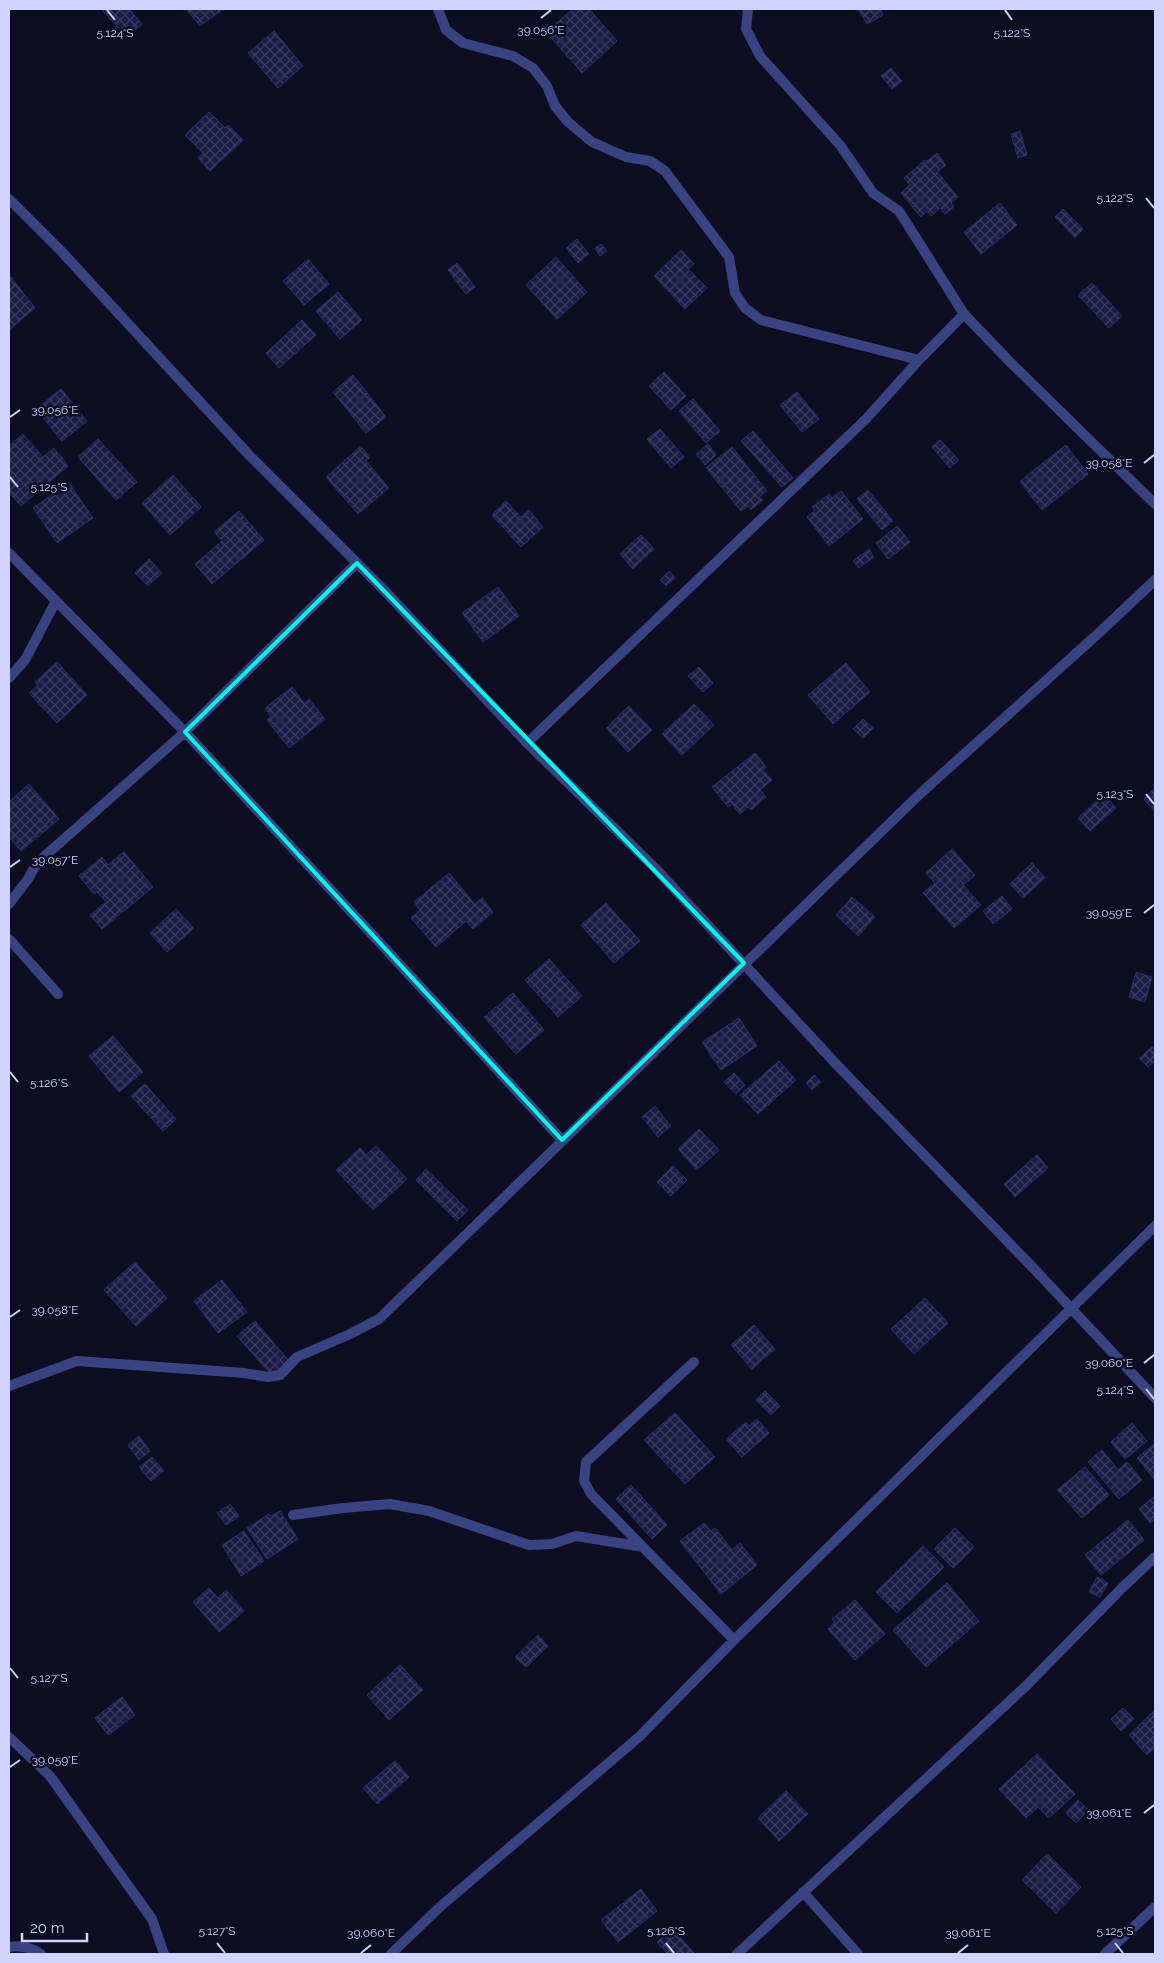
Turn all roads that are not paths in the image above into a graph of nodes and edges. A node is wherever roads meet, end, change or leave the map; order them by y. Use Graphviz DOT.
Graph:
graph roads {
  1 [pos="438,9"];
  2 [pos="748,9"];
  3 [pos="9,199"];
  4 [pos="964,314"];
  5 [pos="919,360"];
  6 [pos="1155,504"];
  7 [pos="9,553"];
  8 [pos="357,563"];
  9 [pos="1155,580"];
  10 [pos="56,601"];
  11 [pos="9,678"];
  12 [pos="185,732"];
  13 [pos="527,742"];
  14 [pos="9,904"];
  15 [pos="9,939"];
  16 [pos="744,964"];
  17 [pos="58,994"];
  18 [pos="562,1140"];
  19 [pos="1155,1226"];
  20 [pos="1072,1310"];
  21 [pos="694,1362"];
  22 [pos="9,1386"];
  23 [pos="1155,1398"];
  24 [pos="293,1516"];
  25 [pos="643,1547"];
  26 [pos="1155,1557"];
  27 [pos="734,1640"];
  28 [pos="9,1737"];
  29 [pos="803,1892"];
  30 [pos="1155,1907"];
  31 [pos="9,1947"];
  32 [pos="41,1954"];
  33 [pos="164,1954"];
  34 [pos="391,1954"];
  35 [pos="737,1954"];
  36 [pos="858,1954"];
  37 [pos="1104,1954"];
  1 -- 5 [label="street"];
  2 -- 4 [label="street"];
  3 -- 8 [label="street"];
  4 -- 5 [label="street"];
  4 -- 6 [label="street"];
  5 -- 13 [label="street"];
  7 -- 10 [label="street"];
  8 -- 12 [label="street"];
  8 -- 13 [label="street"];
  9 -- 16 [label="street"];
  10 -- 11 [label="street"];
  10 -- 12 [label="street"];
  12 -- 14 [label="street"];
  12 -- 18 [label="street"];
  13 -- 16 [label="street"];
  15 -- 17 [label="street"];
  16 -- 18 [label="street"];
  16 -- 20 [label="street"];
  18 -- 22 [label="street"];
  19 -- 20 [label="street"];
  20 -- 23 [label="street"];
  20 -- 27 [label="street"];
  21 -- 25 [label="street"];
  24 -- 25 [label="street"];
  25 -- 27 [label="street"];
  26 -- 29 [label="street"];
  27 -- 34 [label="street"];
  28 -- 33 [label="street"];
  29 -- 35 [label="street"];
  29 -- 36 [label="street"];
  30 -- 37 [label="street"];
  31 -- 32 [label="street"];
}
